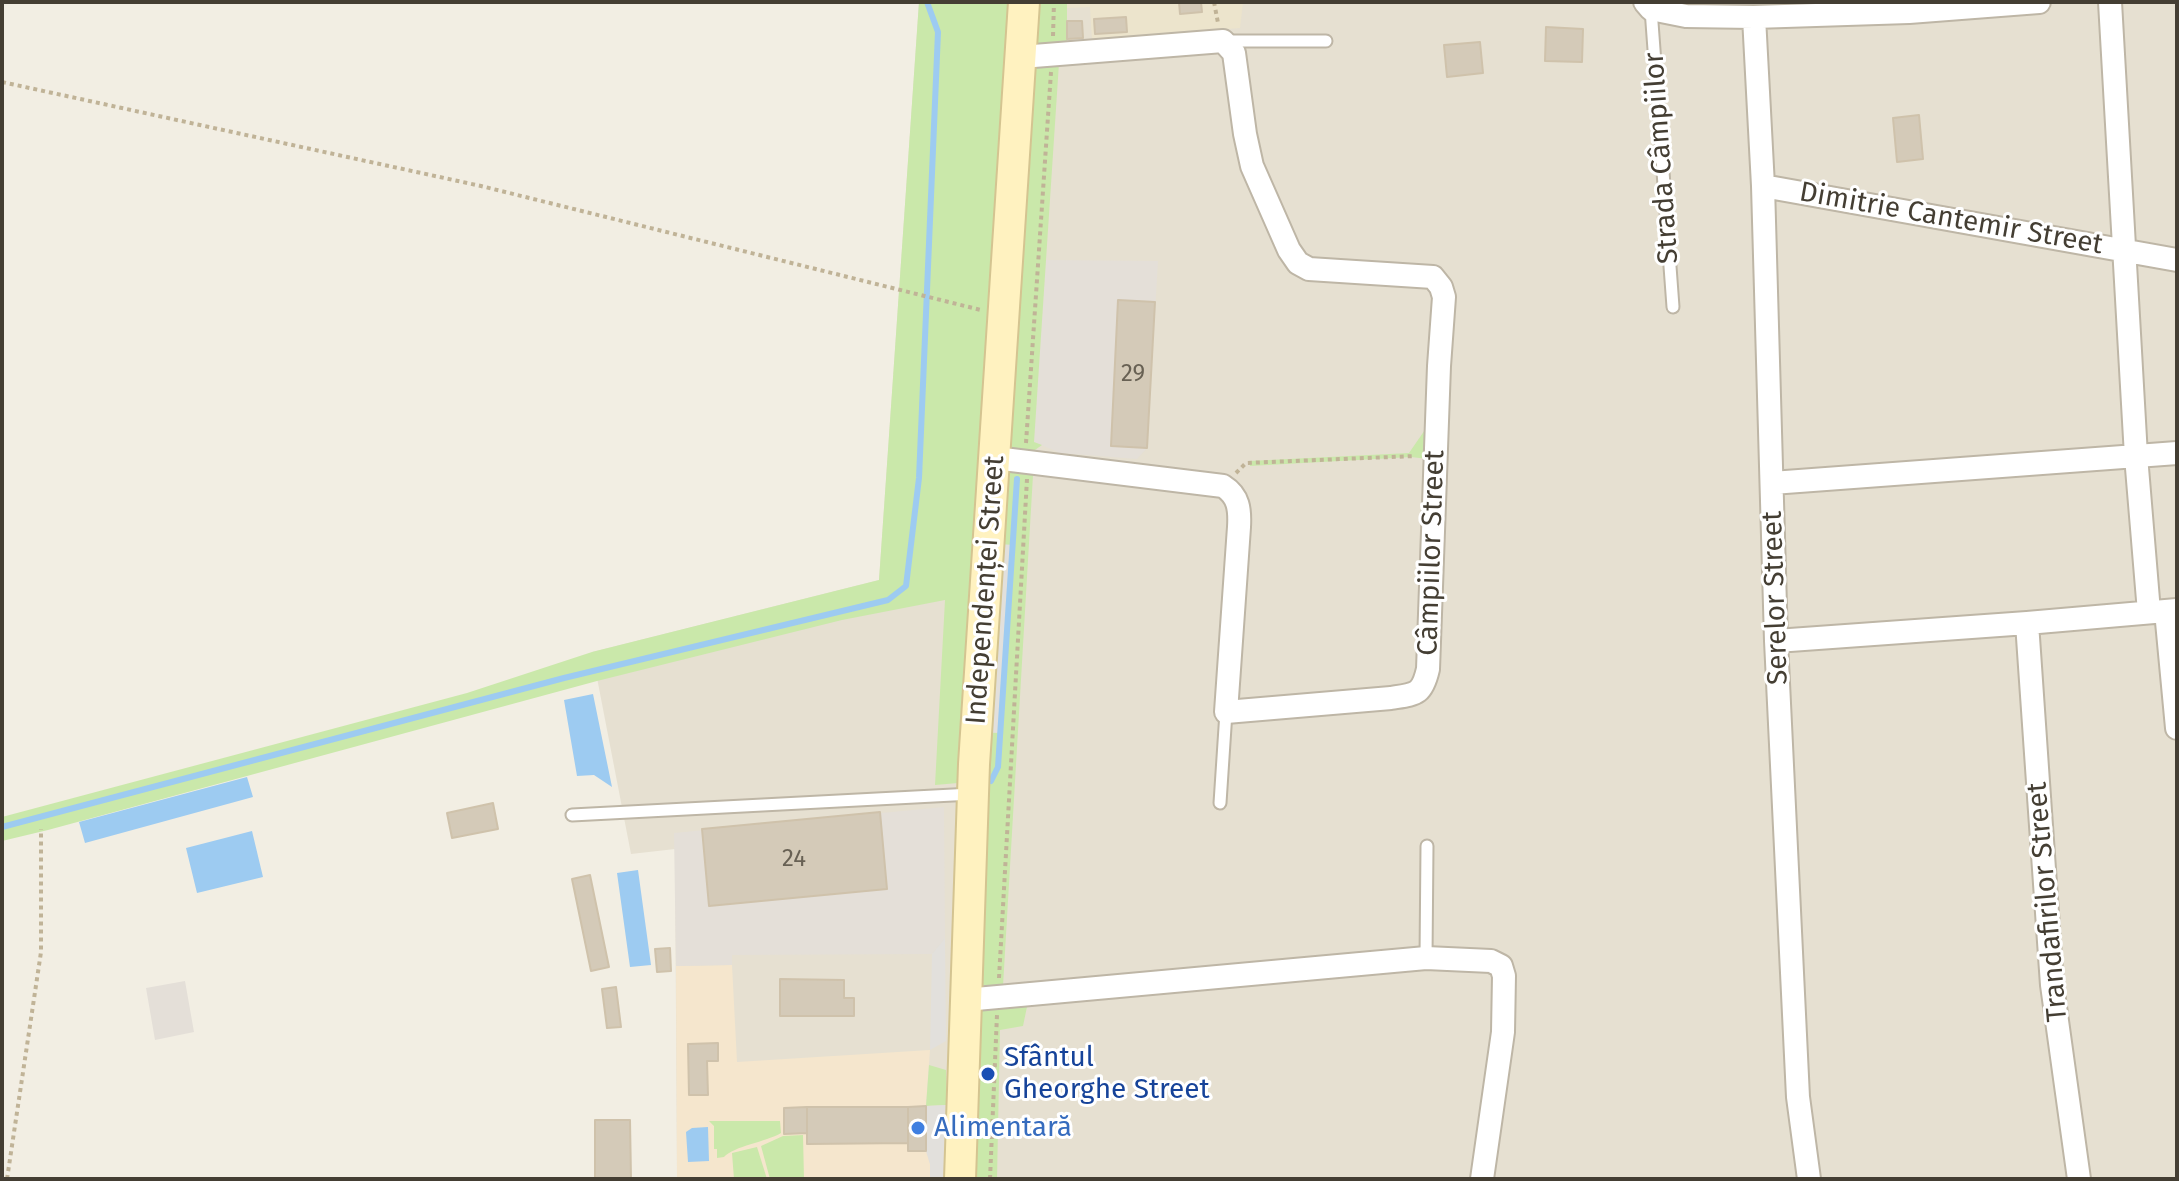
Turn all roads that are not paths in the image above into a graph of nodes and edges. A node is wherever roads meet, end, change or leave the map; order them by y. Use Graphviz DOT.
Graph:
graph roads {
  1 [pos="1024,2"];
  2 [pos="2039,2"];
  3 [pos="2110,2"];
  4 [pos="1648,5"];
  5 [pos="1754,17"];
  6 [pos="1223,41"];
  7 [pos="1326,41"];
  8 [pos="1021,57"];
  9 [pos="1763,186"];
  10 [pos="2124,249"];
  11 [pos="2177,260"];
  12 [pos="1673,307"];
  13 [pos="2177,453"];
  14 [pos="2136,456"];
  15 [pos="995,458"];
  16 [pos="1772,483"];
  17 [pos="2164,611"];
  18 [pos="2027,623"];
  19 [pos="1776,641"];
  20 [pos="1226,712"];
  21 [pos="2177,728"];
  22 [pos="973,794"];
  23 [pos="1220,803"];
  24 [pos="572,815"];
  25 [pos="1427,846"];
  26 [pos="1426,958"];
  27 [pos="965,1000"];
  28 [pos="960,1179"];
  29 [pos="1482,1179"];
  30 [pos="1809,1179"];
  31 [pos="2079,1179"];
  1 -- 8 [label="main road, Independenței Street"];
  2 -- 5 [label="street"];
  3 -- 10 [label="street"];
  4 -- 5 [label="street"];
  4 -- 12 [label="lane, Strada Câmpiilor"];
  5 -- 9 [label="street, Serelor Street"];
  6 -- 7 [label="lane"];
  6 -- 8 [label="street"];
  6 -- 20 [label="street, Câmpiilor Street"];
  8 -- 15 [label="main road, Independenței Street"];
  9 -- 10 [label="street, Dimitrie Cantemir Street"];
  9 -- 16 [label="street, Serelor Street"];
  10 -- 11 [label="street"];
  10 -- 14 [label="street, Dimitrie Cantemir Street"];
  13 -- 14 [label="street"];
  14 -- 16 [label="street"];
  14 -- 17 [label="street, Dimitrie Cantemir Street"];
  15 -- 20 [label="street"];
  15 -- 22 [label="main road, Independenței Street"];
  16 -- 19 [label="street, Serelor Street"];
  17 -- 18 [label="street"];
  17 -- 21 [label="street, Dimitrie Cantemir Street"];
  18 -- 19 [label="street"];
  18 -- 31 [label="street, Trandafirilor Street"];
  19 -- 30 [label="street, Serelor Street"];
  20 -- 23 [label="lane"];
  22 -- 24 [label="lane"];
  22 -- 27 [label="main road, Independenței Street"];
  25 -- 26 [label="lane"];
  26 -- 27 [label="street"];
  26 -- 29 [label="street"];
  27 -- 28 [label="main road, Independenței Street"];
}
